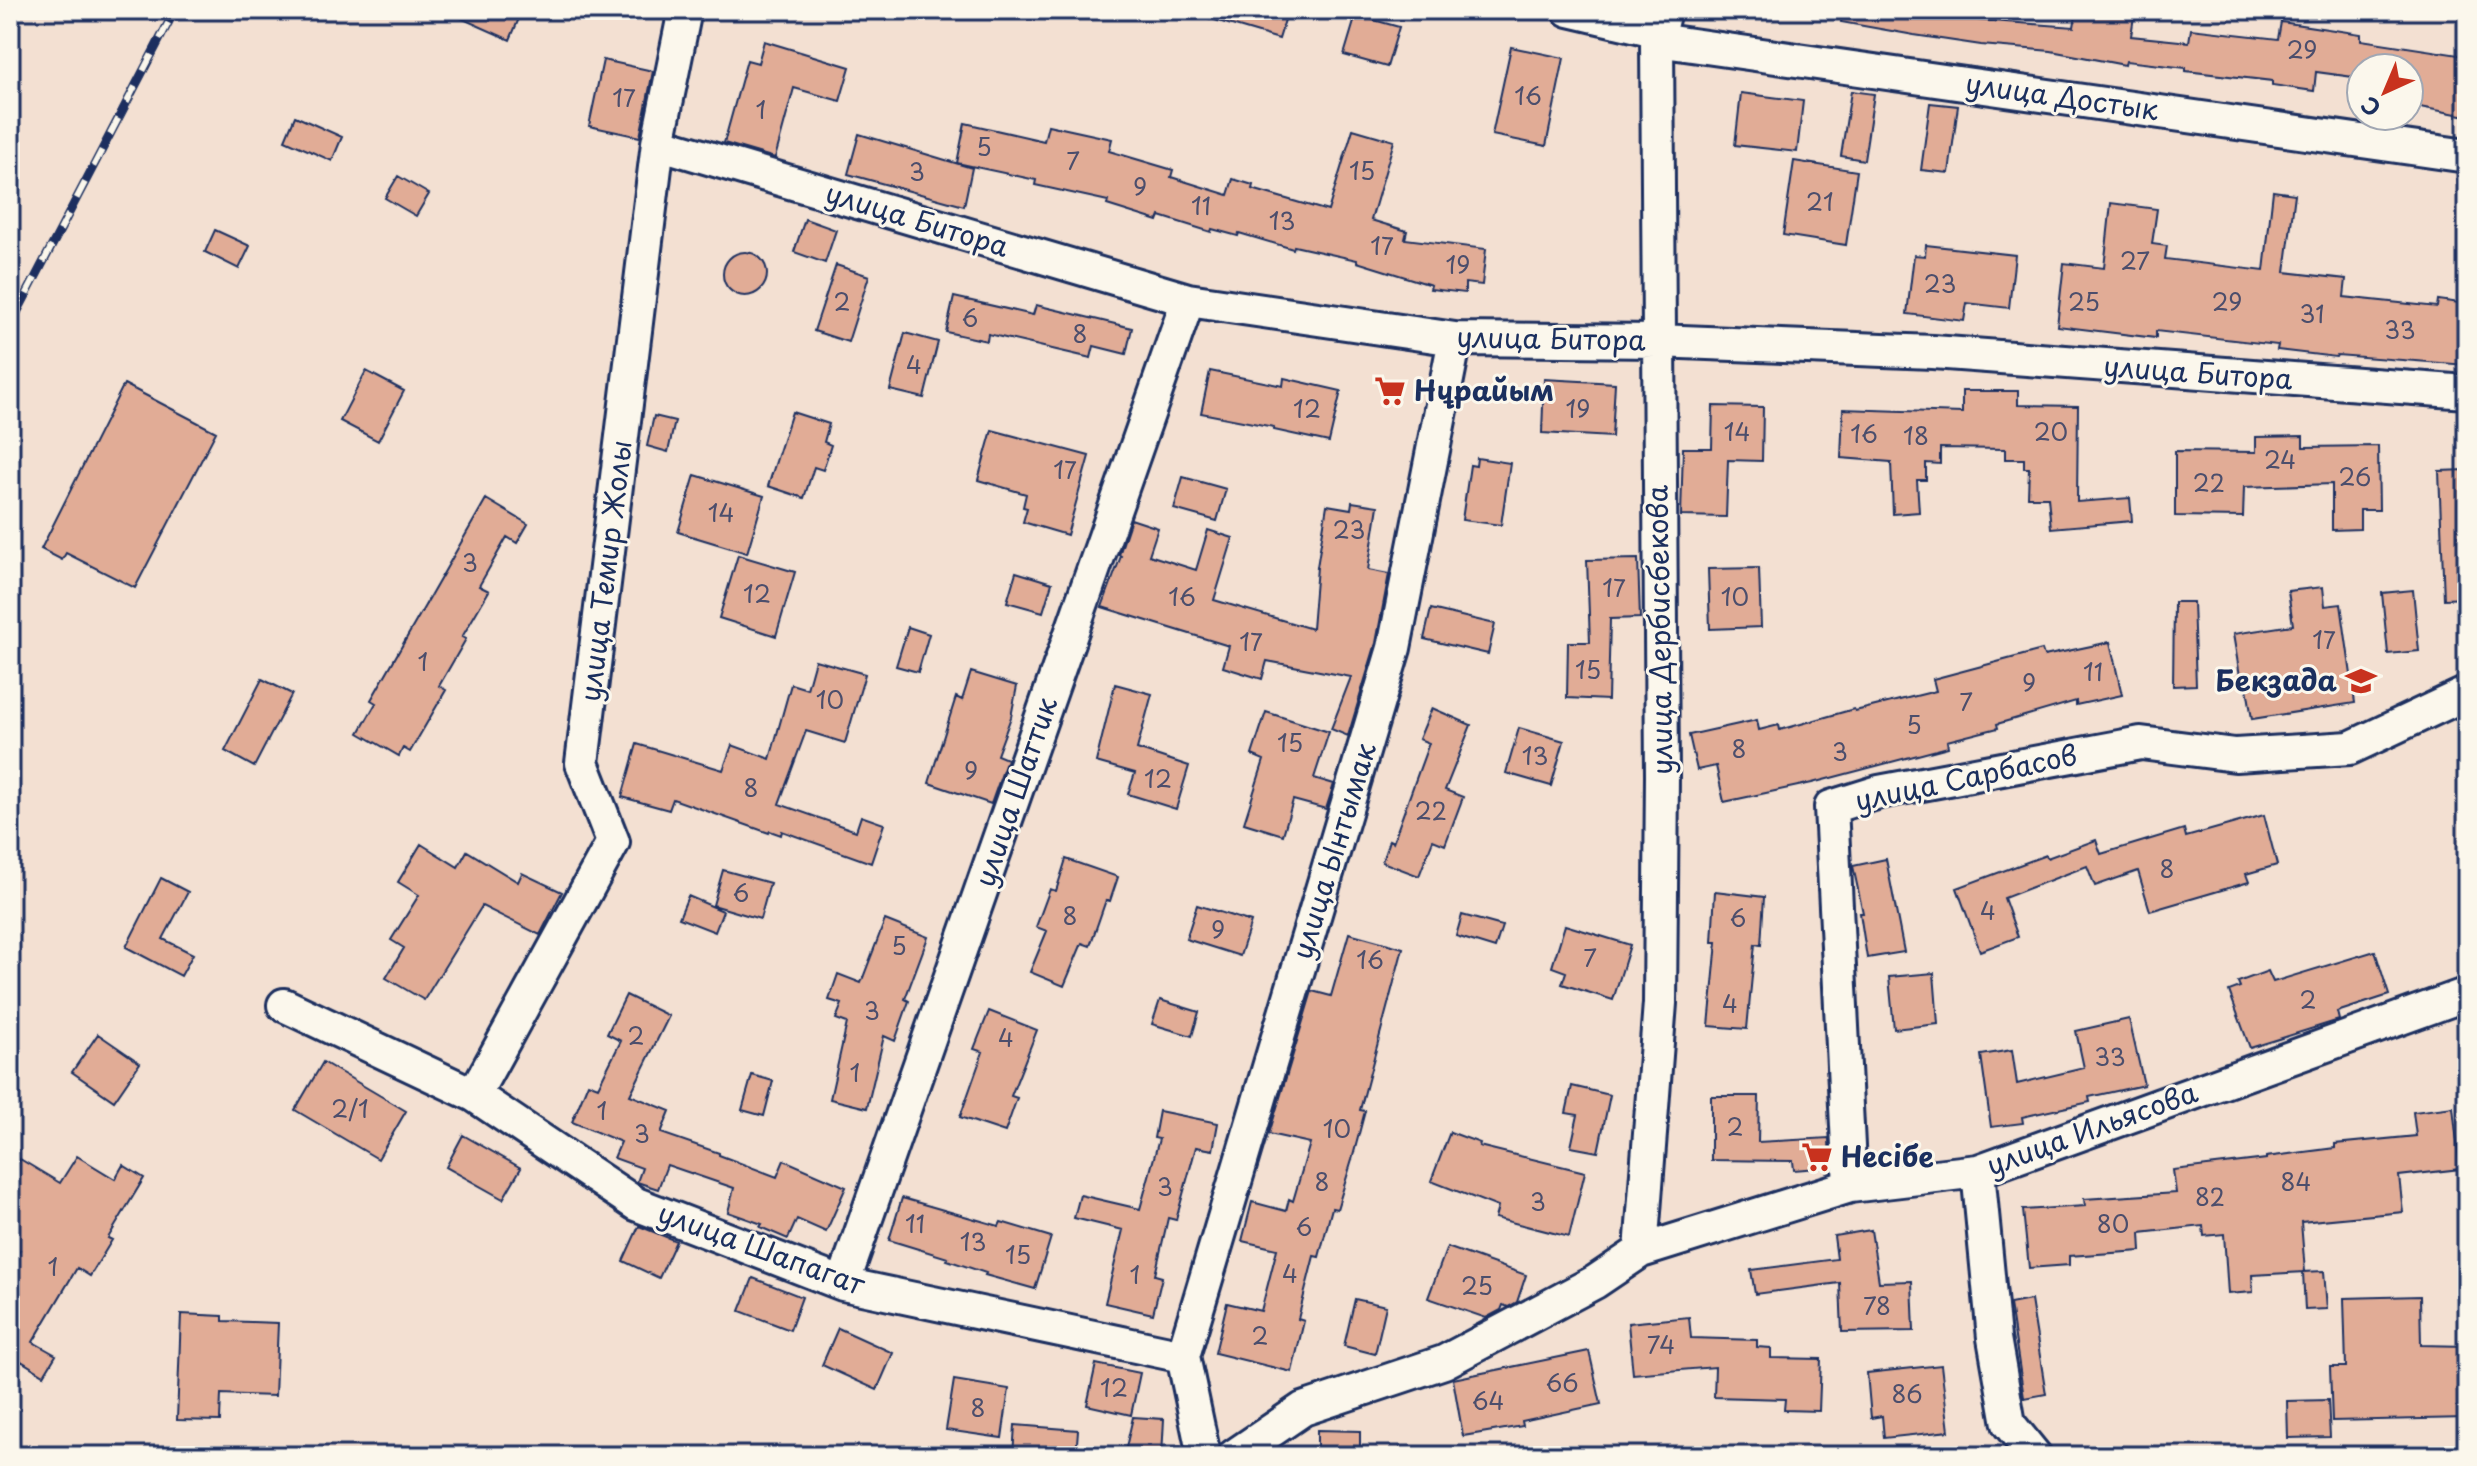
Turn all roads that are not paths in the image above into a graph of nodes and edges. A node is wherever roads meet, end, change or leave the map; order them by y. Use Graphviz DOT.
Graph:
graph roads {
  1 [pos="685,10"];
  2 [pos="1569,10"];
  3 [pos="1660,27"];
  4 [pos="658,143"];
  5 [pos="2467,156"];
  6 [pos="1188,300"];
  7 [pos="1455,339"];
  8 [pos="1657,341"];
  9 [pos="2467,392"];
  10 [pos="2467,693"];
  11 [pos="2467,994"];
  12 [pos="284,1005"];
  13 [pos="474,1095"];
  14 [pos="1978,1171"];
  15 [pos="1850,1186"];
  16 [pos="1641,1251"];
  17 [pos="843,1284"];
  18 [pos="1183,1356"];
  19 [pos="1204,1456"];
  20 [pos="1234,1456"];
  21 [pos="2035,1456"];
  1 -- 4 [label="street, улица Темир Жолы"];
  2 -- 3 [label="street, улица Достык"];
  3 -- 5 [label="street, улица Достык"];
  3 -- 8 [label="street, улица Дербисбекова"];
  4 -- 6 [label="street, улица Битора"];
  4 -- 13 [label="street, улица Темир Жолы"];
  6 -- 7 [label="street, улица Битора"];
  6 -- 17 [label="street, улица Шаттик"];
  7 -- 8 [label="street, улица Битора"];
  7 -- 18 [label="street, улица Ынтымак"];
  8 -- 9 [label="street, улица Битора"];
  8 -- 16 [label="street, улица Дербисбекова"];
  10 -- 15 [label="street, улица Сарбасов"];
  11 -- 14 [label="street, улица Ильясова"];
  12 -- 13 [label="street, улица Шапагат"];
  13 -- 17 [label="street, улица Шапагат"];
  14 -- 15 [label="street, улица Ильясова"];
  14 -- 21 [label="street"];
  15 -- 16 [label="street, улица Ильясова"];
  16 -- 20 [label="street, улица Ильясова"];
  17 -- 18 [label="street, улица Шапагат"];
  18 -- 19 [label="street"];
}
